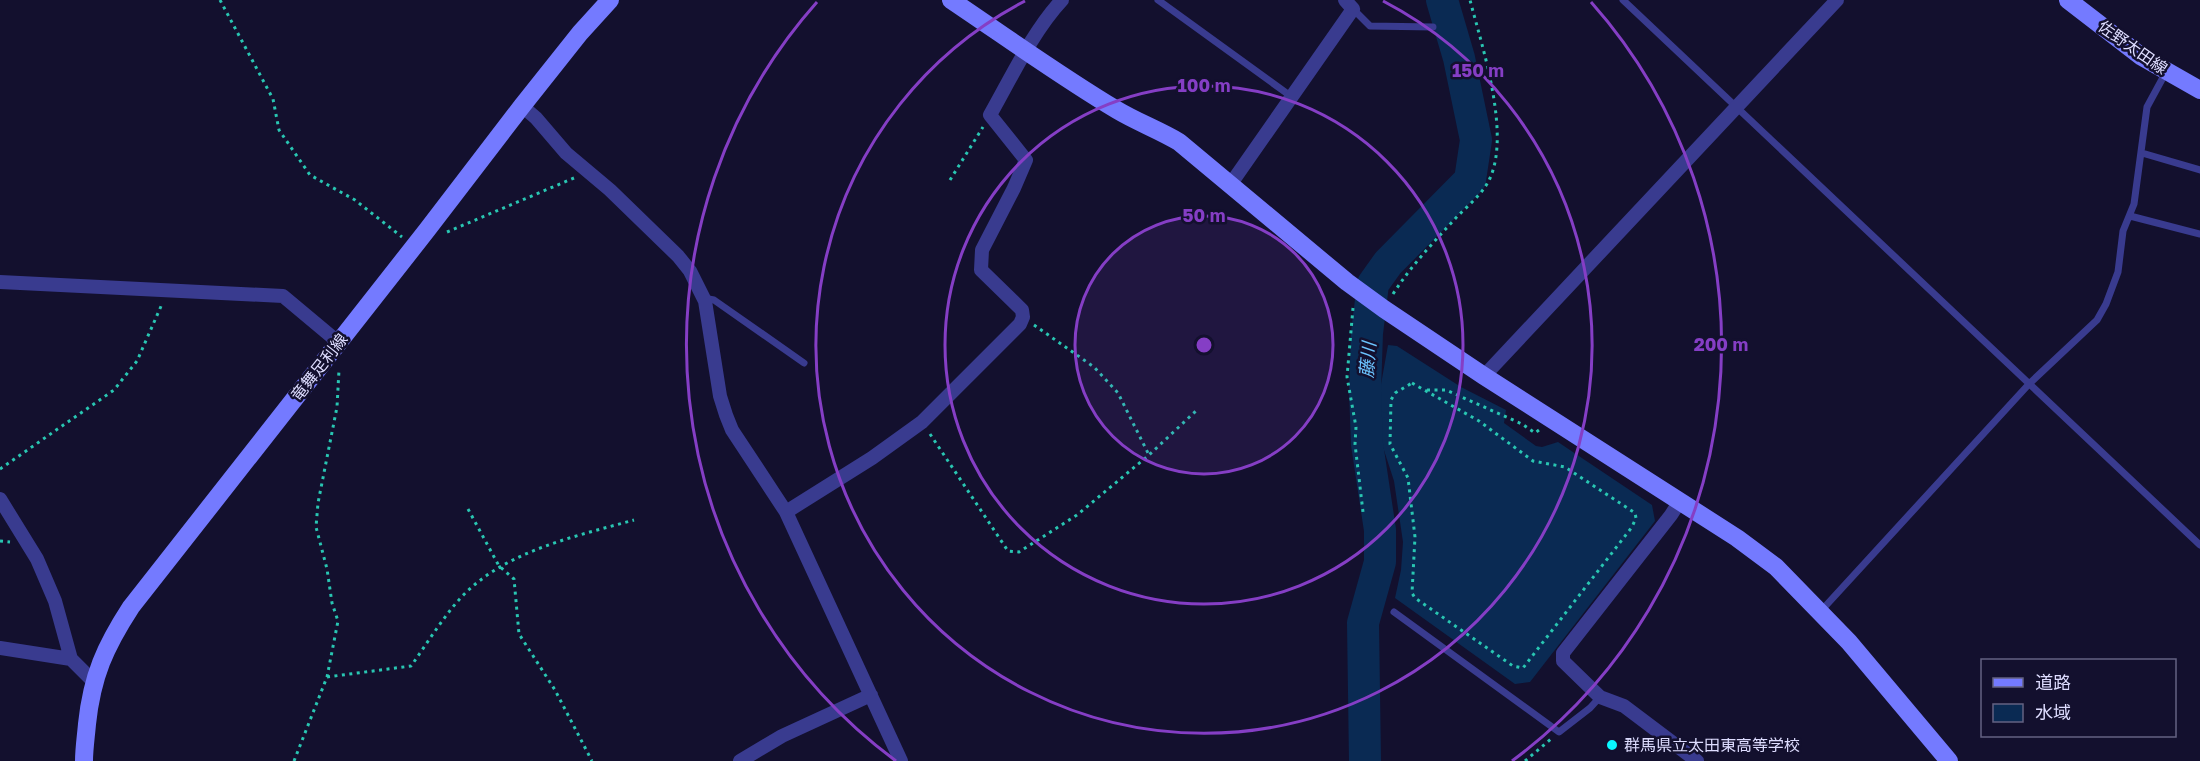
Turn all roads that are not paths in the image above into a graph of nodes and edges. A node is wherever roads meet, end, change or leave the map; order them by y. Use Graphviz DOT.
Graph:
graph roads {
  1 [pos="610,0"];
  2 [pos="951,0"];
  3 [pos="1062,0"];
  4 [pos="1158,0"];
  5 [pos="1623,0"];
  6 [pos="1837,0"];
  7 [pos="2068,0"];
  8 [pos="1349,4"];
  9 [pos="1433,27"];
  10 [pos="1026,52"];
  11 [pos="2166,71"];
  12 [pos="2200,90"];
  13 [pos="1292,97"];
  14 [pos="522,106"];
  15 [pos="1735,107"];
  16 [pos="2142,153"];
  17 [pos="2200,170"];
  18 [pos="1230,185"];
  19 [pos="2130,216"];
  20 [pos="2200,234"];
  21 [pos="0,282"];
  22 [pos="704,298"];
  23 [pos="338,342"];
  24 [pos="804,363"];
  25 [pos="1484,376"];
  26 [pos="2029,384"];
  27 [pos="0,499"];
  28 [pos="1680,501"];
  29 [pos="786,512"];
  30 [pos="2200,545"];
  31 [pos="1394,612"];
  32 [pos="1820,612"];
  33 [pos="0,648"];
  34 [pos="71,658"];
  35 [pos="93,681"];
  36 [pos="871,695"];
  37 [pos="1600,697"];
  38 [pos="84,761"];
  39 [pos="740,761"];
  40 [pos="901,761"];
  41 [pos="1697,761"];
  42 [pos="1949,761"];
  1 -- 14 [label="street, 竜舞足利線"];
  2 -- 10 [label="street"];
  3 -- 10 [label="street"];
  4 -- 13 [label="lane"];
  5 -- 15 [label="lane"];
  6 -- 15 [label="street"];
  7 -- 11 [label="street, 佐野太田線"];
  8 -- 9 [label="lane"];
  8 -- 13 [label="street"];
  10 -- 18 [label="street"];
  10 -- 29 [label="street"];
  11 -- 12 [label="street, 佐野太田線"];
  11 -- 16 [label="lane"];
  13 -- 18 [label="street"];
  14 -- 22 [label="street"];
  14 -- 23 [label="street, 竜舞足利線"];
  15 -- 25 [label="street"];
  15 -- 26 [label="lane"];
  16 -- 17 [label="lane"];
  16 -- 19 [label="lane"];
  18 -- 25 [label="street"];
  19 -- 20 [label="lane"];
  19 -- 26 [label="lane"];
  21 -- 23 [label="street"];
  22 -- 24 [label="lane"];
  22 -- 29 [label="street"];
  23 -- 35 [label="street, 竜舞足利線"];
  25 -- 28 [label="street"];
  26 -- 30 [label="lane"];
  26 -- 32 [label="lane"];
  27 -- 34 [label="street"];
  28 -- 32 [label="street"];
  28 -- 37 [label="street"];
  29 -- 36 [label="street"];
  31 -- 37 [label="lane"];
  32 -- 42 [label="street"];
  33 -- 34 [label="street"];
  34 -- 35 [label="street"];
  35 -- 38 [label="street, 竜舞足利線"];
  36 -- 39 [label="street"];
  36 -- 40 [label="street"];
  37 -- 41 [label="street"];
}
